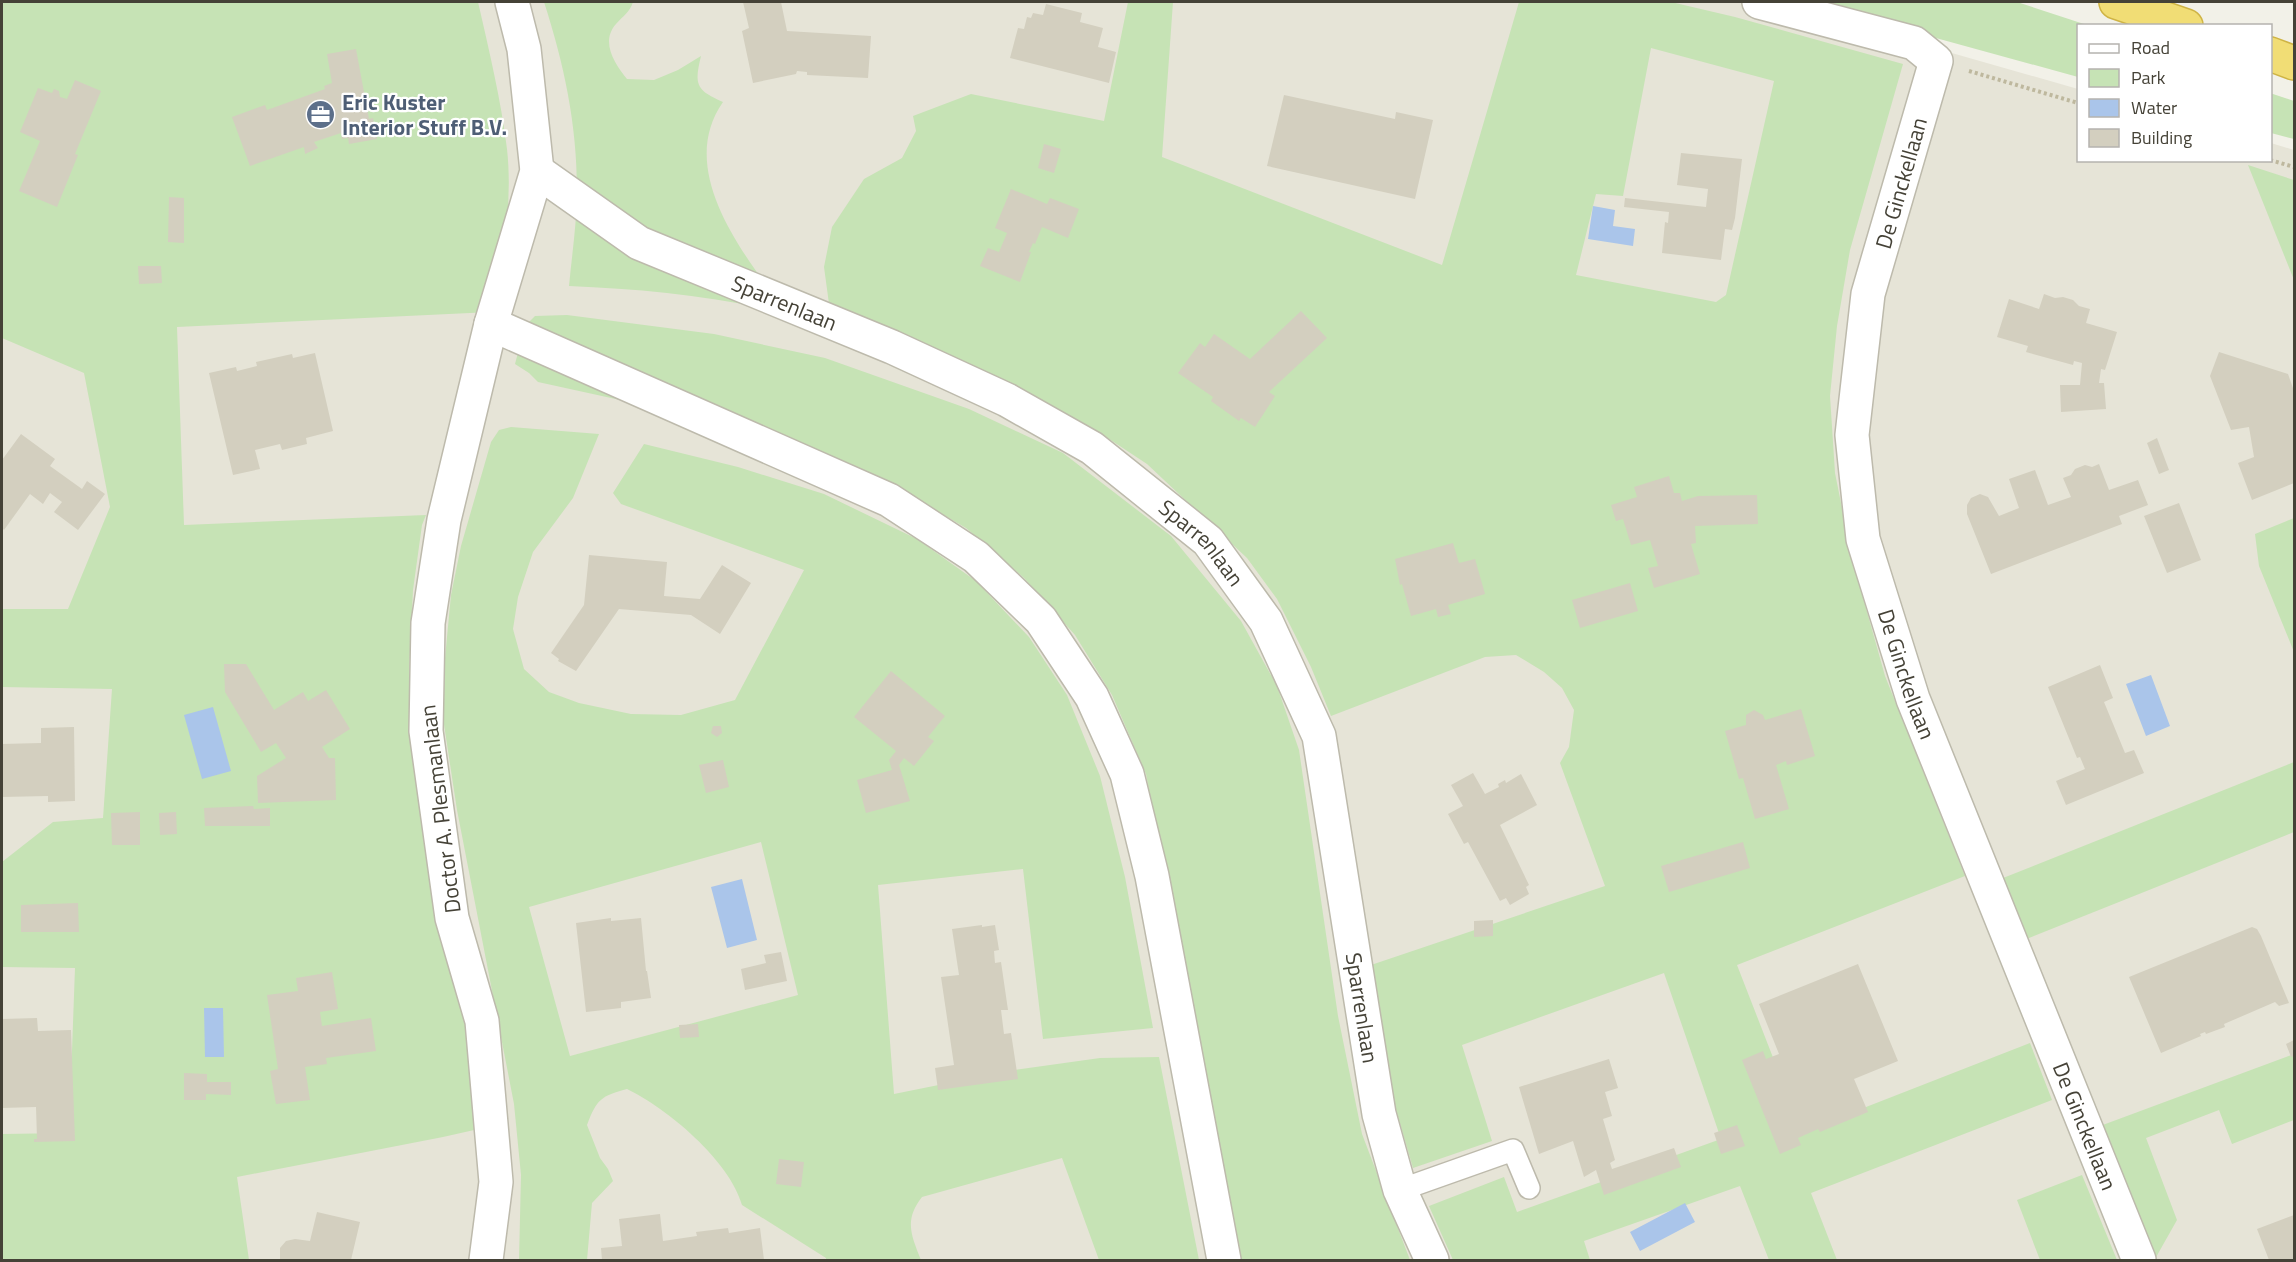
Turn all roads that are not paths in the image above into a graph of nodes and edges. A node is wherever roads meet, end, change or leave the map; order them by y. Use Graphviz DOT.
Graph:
graph roads {
  1 [pos="512,2"];
  2 [pos="1759,2"];
  3 [pos="2116,2"];
  4 [pos="2180,24"];
  5 [pos="2272,54"];
  6 [pos="2295,63"];
  7 [pos="537,171"];
  8 [pos="491,324"];
  9 [pos="1529,1188"];
  10 [pos="1400,1190"];
  11 [pos="486,1260"];
  12 [pos="1224,1260"];
  13 [pos="1432,1260"];
  14 [pos="2139,1260"];
  1 -- 7 [label="street"];
  2 -- 14 [label="street, De Ginckellaan"];
  3 -- 4 [label="highway"];
  5 -- 6 [label="highway"];
  7 -- 8 [label="street"];
  7 -- 10 [label="street, Sparrenlaan"];
  8 -- 11 [label="street, Doctor A. Plesmanlaan"];
  8 -- 12 [label="street"];
  9 -- 10 [label="lane"];
  10 -- 13 [label="street, Sparrenlaan"];
}
